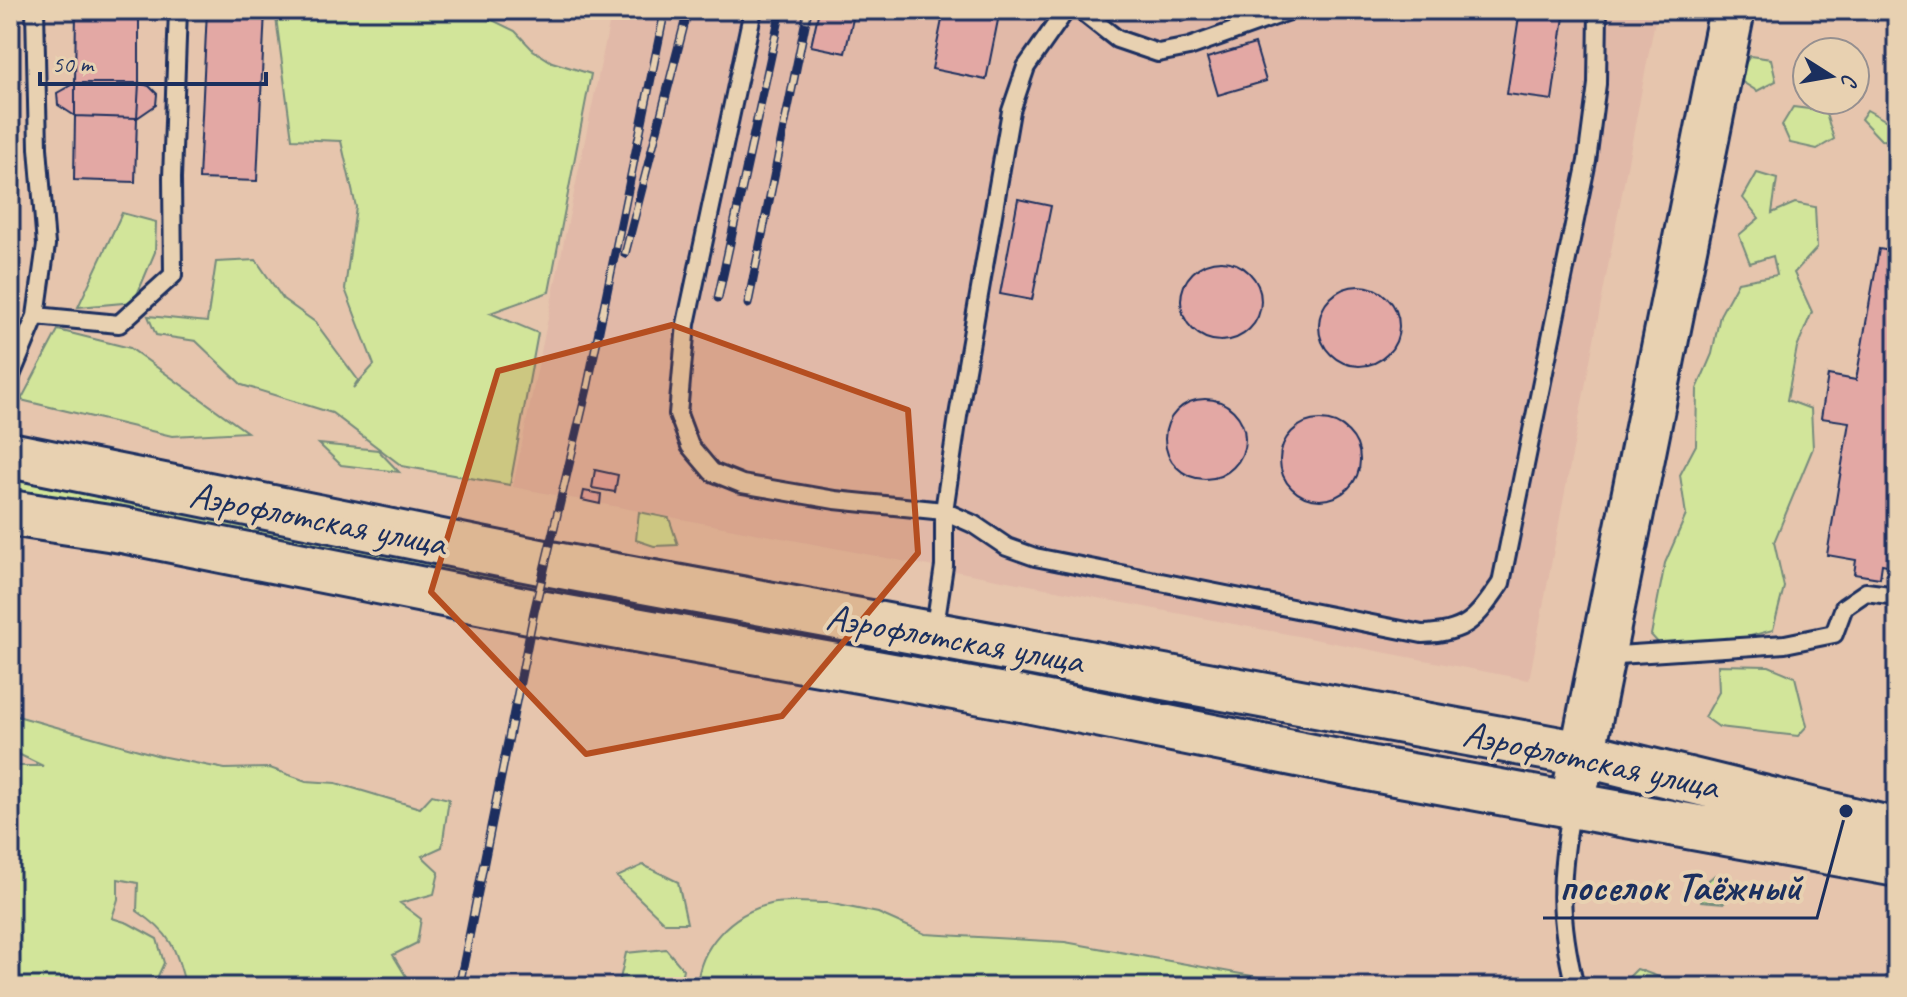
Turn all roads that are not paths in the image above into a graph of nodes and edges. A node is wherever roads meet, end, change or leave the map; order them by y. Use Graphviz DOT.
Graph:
graph roads {
  1 [pos="35,10"];
  2 [pos="178,10"];
  3 [pos="753,10"];
  4 [pos="1066,10"];
  5 [pos="1080,10"];
  6 [pos="1292,10"];
  7 [pos="1598,10"];
  8 [pos="1732,10"];
  9 [pos="36,316"];
  10 [pos="10,378"];
  11 [pos="10,455"];
  12 [pos="944,511"];
  13 [pos="10,513"];
  14 [pos="1897,596"];
  15 [pos="934,633"];
  16 [pos="1601,656"];
  17 [pos="1582,754"];
  18 [pos="1573,803"];
  19 [pos="1897,831"];
  20 [pos="1897,864"];
  21 [pos="1575,987"];
  1 -- 9 [label="lane"];
  2 -- 9 [label="lane"];
  3 -- 12 [label="lane"];
  4 -- 12 [label="lane"];
  5 -- 6 [label="lane"];
  7 -- 12 [label="lane"];
  8 -- 16 [label="main road"];
  9 -- 10 [label="lane"];
  11 -- 15 [label="main road, Аэрофлотская улица"];
  12 -- 15 [label="lane"];
  13 -- 18 [label="main road, Аэрофлотская улица"];
  14 -- 16 [label="lane"];
  15 -- 17 [label="main road, Аэрофлотская улица"];
  16 -- 17 [label="main road"];
  17 -- 18 [label="main road"];
  17 -- 19 [label="main road, Аэрофлотская улица"];
  18 -- 20 [label="main road, Аэрофлотская улица"];
  18 -- 21 [label="lane"];
}
